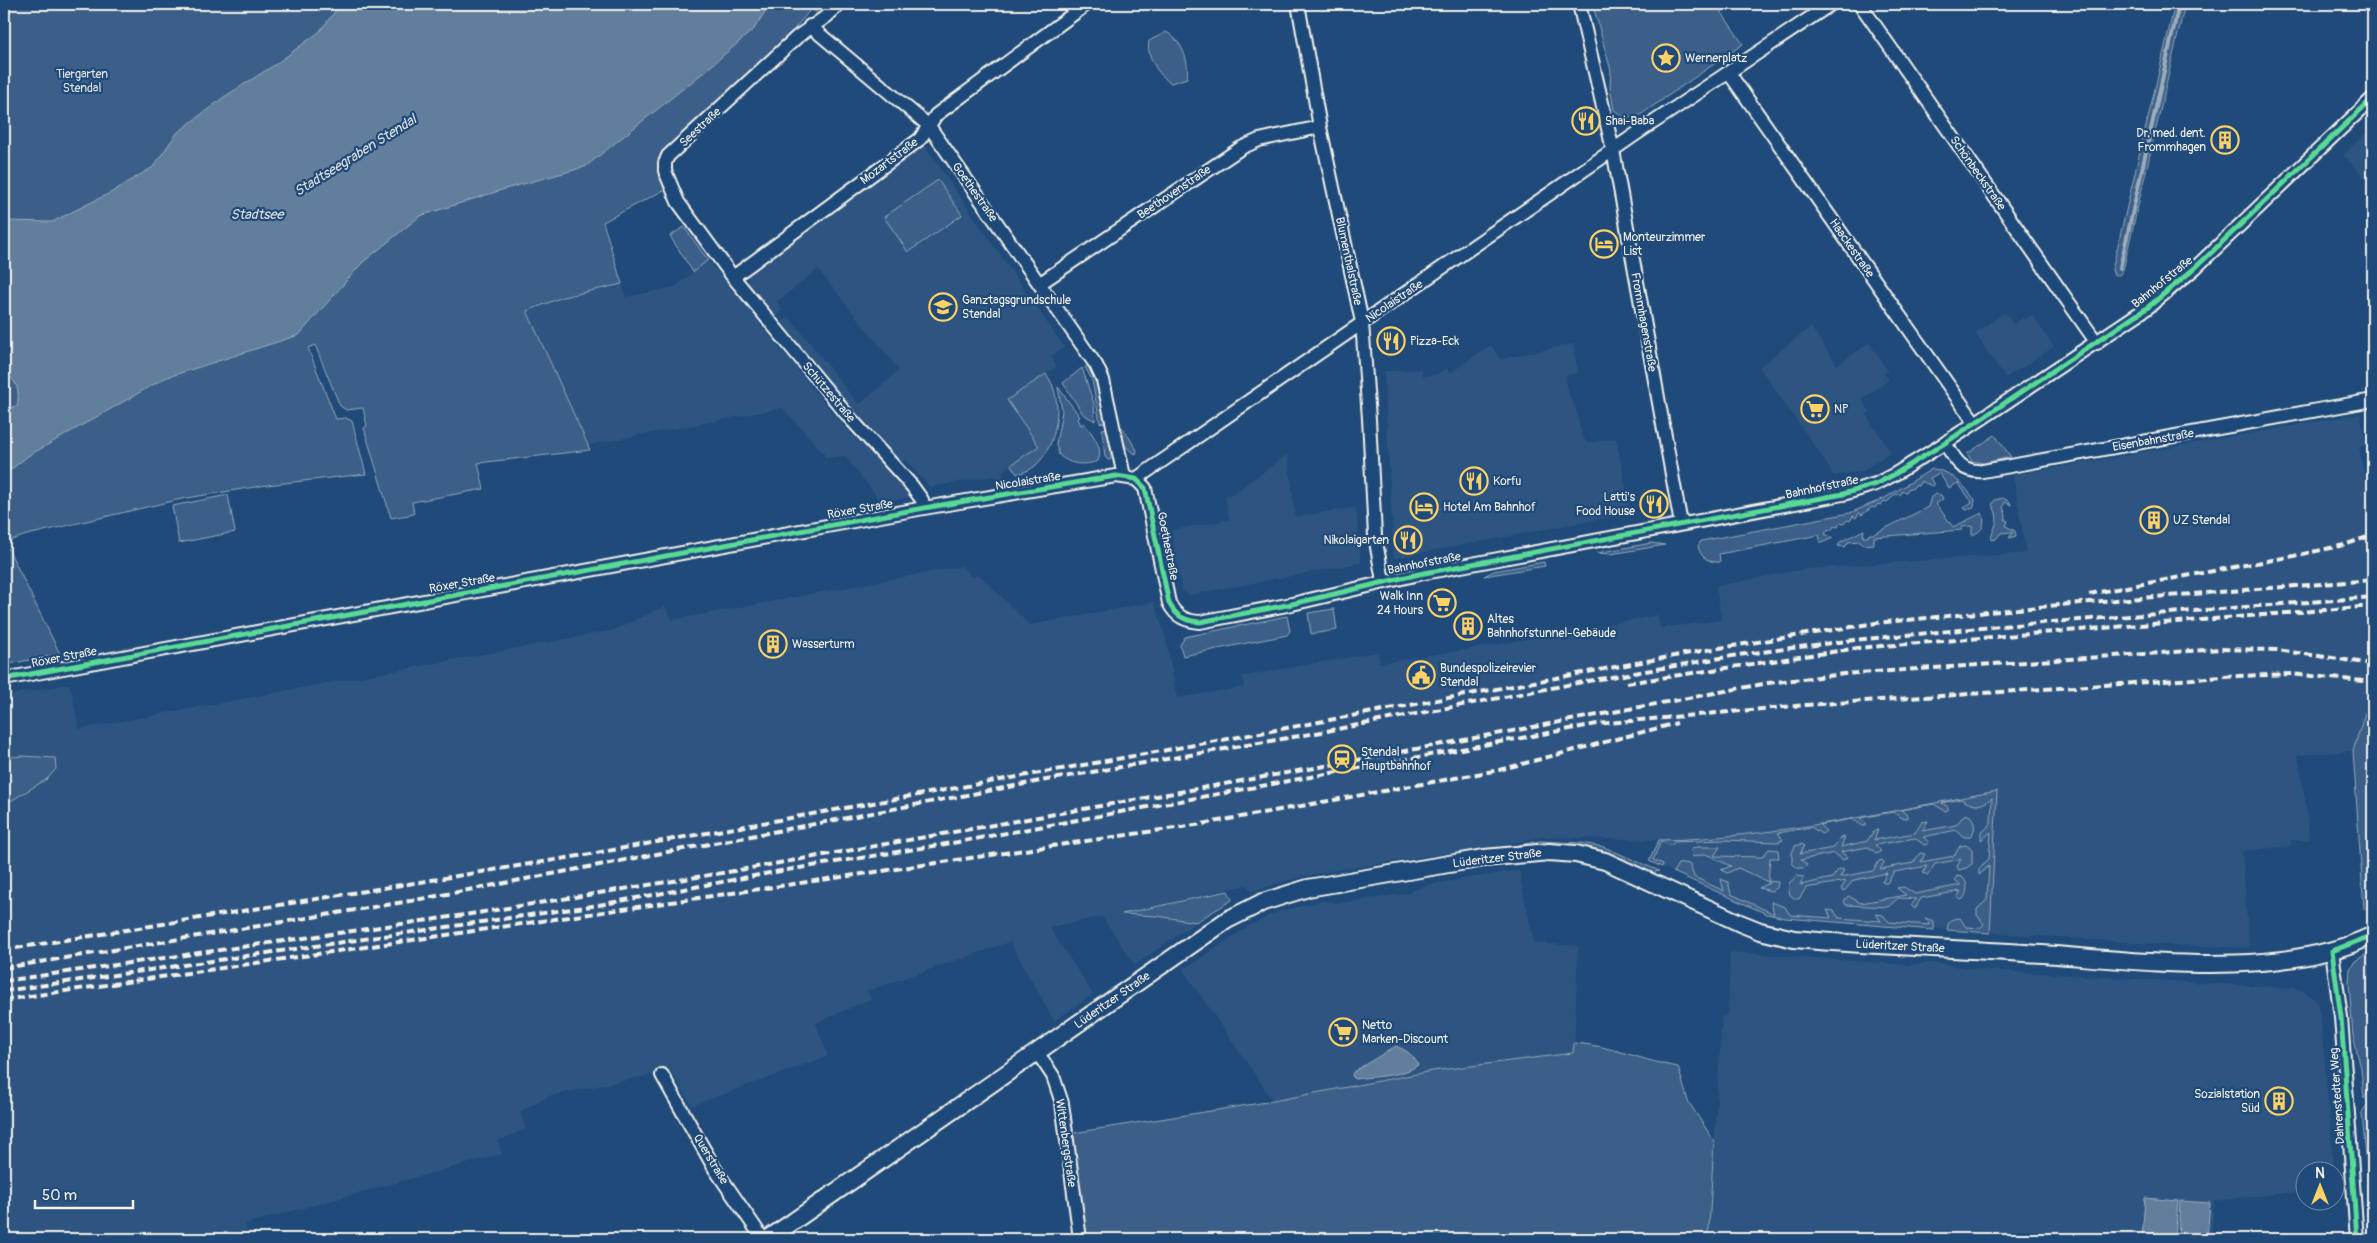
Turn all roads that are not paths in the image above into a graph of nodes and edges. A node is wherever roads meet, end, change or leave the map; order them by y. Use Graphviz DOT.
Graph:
graph roads {
  1 [pos="839,4"];
  2 [pos="1087,4"];
  3 [pos="1298,4"];
  4 [pos="1579,4"];
  5 [pos="1830,4"];
  6 [pos="1860,4"];
  7 [pos="810,26"];
  8 [pos="1729,73"];
  9 [pos="2373,98"];
  10 [pos="929,126"];
  11 [pos="1320,127"];
  12 [pos="1613,150"];
  13 [pos="733,277"];
  14 [pos="1039,284"];
  15 [pos="1362,322"];
  16 [pos="2097,343"];
  17 [pos="2373,400"];
  18 [pos="1975,423"];
  19 [pos="1945,443"];
  20 [pos="1130,477"];
  21 [pos="924,508"];
  22 [pos="1681,524"];
  23 [pos="1383,582"];
  24 [pos="1181,617"];
  25 [pos="4,679"];
  26 [pos="2373,935"];
  27 [pos="2332,951"];
  28 [pos="1037,1052"];
  29 [pos="662,1075"];
  30 [pos="763,1239"];
  31 [pos="768,1239"];
  32 [pos="1080,1239"];
  33 [pos="2357,1239"];
  1 -- 7 [label="street, Seestraße"];
  2 -- 10 [label="street, Mozartstraße"];
  3 -- 11 [label="street, Blumenthalstraße"];
  4 -- 12 [label="street, Frommhagenstraße"];
  5 -- 8 [label="street, Nicolaistraße"];
  6 -- 16 [label="street, Schönbeckstraße"];
  7 -- 10 [label="street, Goethestraße"];
  7 -- 13 [label="street, Seestraße"];
  8 -- 12 [label="street, Nicolaistraße"];
  8 -- 18 [label="street, Haackestraße"];
  9 -- 16 [label="street, Bahnhofstraße"];
  10 -- 13 [label="street, Mozartstraße"];
  10 -- 14 [label="street, Goethestraße"];
  11 -- 14 [label="street, Beethovenstraße"];
  11 -- 15 [label="street, Blumenthalstraße"];
  12 -- 15 [label="street, Nicolaistraße"];
  12 -- 22 [label="street, Frommhagenstraße"];
  13 -- 21 [label="street, Schützestraße"];
  14 -- 20 [label="street, Goethestraße"];
  15 -- 20 [label="street, Nicolaistraße"];
  15 -- 23 [label="street, Blumenthalstraße"];
  16 -- 18 [label="street, Bahnhofstraße"];
  17 -- 19 [label="street, Eisenbahnstraße"];
  18 -- 19 [label="street, Bahnhofstraße"];
  19 -- 22 [label="street, Bahnhofstraße"];
  20 -- 21 [label="street, Nicolaistraße"];
  20 -- 24 [label="street, Goethestraße"];
  21 -- 25 [label="street, Röxer Straße"];
  22 -- 23 [label="street, Bahnhofstraße"];
  23 -- 24 [label="street, Bahnhofstraße"];
  26 -- 27 [label="main road, Lüderitzer Straße"];
  27 -- 28 [label="main road, Lüderitzer Straße"];
  27 -- 33 [label="street, Dahrenstedter Weg"];
  28 -- 31 [label="main road, Lüderitzer Straße"];
  28 -- 32 [label="street, Wittenbergstraße"];
  29 -- 30 [label="street, Querstraße"];
}
